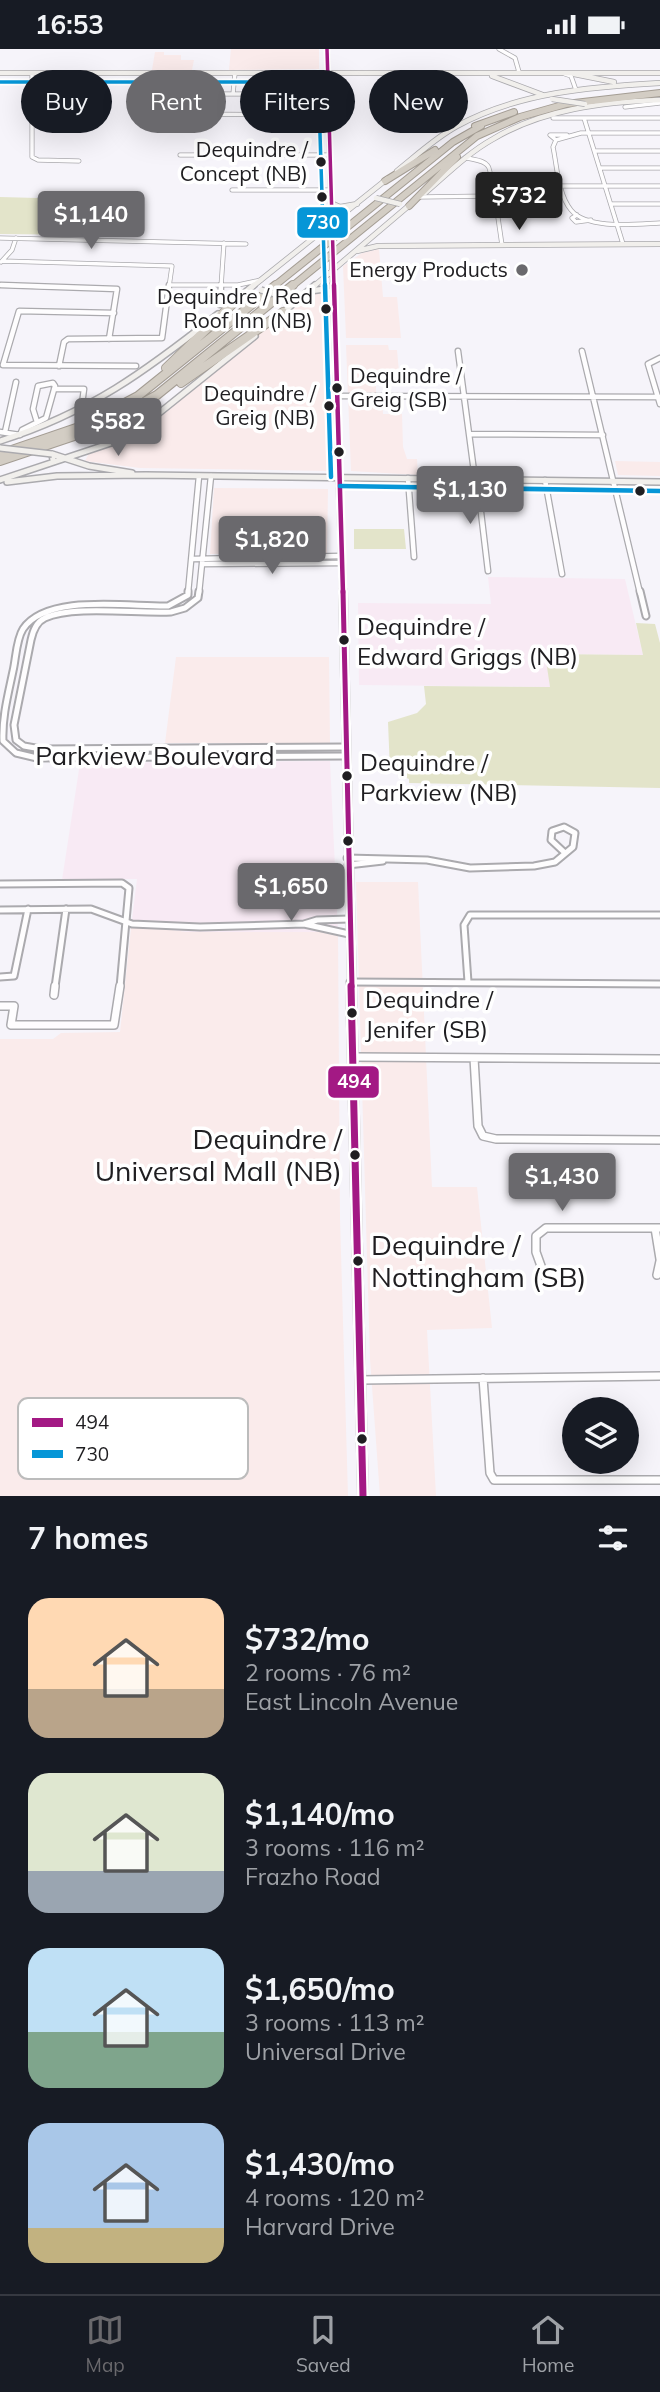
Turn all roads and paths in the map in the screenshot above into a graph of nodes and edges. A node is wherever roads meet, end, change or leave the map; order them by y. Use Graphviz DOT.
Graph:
graph roads {
  1 [pos="327,49"];
  2 [pos="499,49"];
  3 [pos="327,70"];
  4 [pos="519,72"];
  5 [pos="558,72"];
  6 [pos="568,72"];
  7 [pos="0,73"];
  8 [pos="21,73"];
  9 [pos="226,73"];
  10 [pos="235,73"];
  11 [pos="240,73"];
  12 [pos="468,73"];
  13 [pos="660,73"];
  14 [pos="468,74"];
  15 [pos="660,83"];
  16 [pos="521,86"];
  17 [pos="576,90"];
  18 [pos="660,91"];
  19 [pos="226,94"];
  20 [pos="233,94"];
  21 [pos="240,94"];
  22 [pos="545,96"];
  23 [pos="660,101"];
  24 [pos="613,103"];
  25 [pos="625,107"];
  26 [pos="514,115"];
  27 [pos="660,117"];
  28 [pos="553,118"];
  29 [pos="584,118"];
  30 [pos="32,133"];
  31 [pos="329,133"];
  32 [pos="589,133"];
  33 [pos="660,133"];
  34 [pos="567,135"];
  35 [pos="556,140"];
  36 [pos="595,151"];
  37 [pos="660,151"];
  38 [pos="180,155"];
  39 [pos="330,155"];
  40 [pos="467,158"];
  41 [pos="79,161"];
  42 [pos="600,168"];
  43 [pos="660,168"];
  44 [pos="385,181"];
  45 [pos="543,186"];
  46 [pos="563,186"];
  47 [pos="606,186"];
  48 [pos="660,186"];
  49 [pos="232,190"];
  50 [pos="331,190"];
  51 [pos="367,196"];
  52 [pos="420,197"];
  53 [pos="492,197"];
  54 [pos="331,203"];
  55 [pos="358,204"];
  56 [pos="611,204"];
  57 [pos="660,204"];
  58 [pos="406,208"];
  59 [pos="617,223"];
  60 [pos="660,223"];
  61 [pos="331,225"];
  62 [pos="0,238"];
  63 [pos="16,239"];
  64 [pos="368,240"];
  65 [pos="224,243"];
  66 [pos="246,244"];
  67 [pos="623,244"];
  68 [pos="660,244"];
  69 [pos="502,245"];
  70 [pos="378,246"];
  71 [pos="354,251"];
  72 [pos="1,262"];
  73 [pos="333,269"];
  74 [pos="263,279"];
  75 [pos="0,285"];
  76 [pos="170,285"];
  77 [pos="222,285"];
  78 [pos="238,285"];
  79 [pos="252,288"];
  80 [pos="117,289"];
  81 [pos="305,292"];
  82 [pos="241,296"];
  83 [pos="334,296"];
  84 [pos="296,300"];
  85 [pos="220,305"];
  86 [pos="283,312"];
  87 [pos="114,313"];
  88 [pos="109,339"];
  89 [pos="458,351"];
  90 [pos="582,351"];
  91 [pos="660,358"];
  92 [pos="2,365"];
  93 [pos="59,366"];
  94 [pos="136,366"];
  95 [pos="16,382"];
  96 [pos="53,386"];
  97 [pos="337,396"];
  98 [pos="464,396"];
  99 [pos="593,396"];
  100 [pos="659,397"];
  101 [pos="82,404"];
  102 [pos="660,404"];
  103 [pos="126,413"];
  104 [pos="96,419"];
  105 [pos="37,422"];
  106 [pos="2,432"];
  107 [pos="470,434"];
  108 [pos="20,435"];
  109 [pos="603,435"];
  110 [pos="0,440"];
  111 [pos="0,448"];
  112 [pos="89,451"];
  113 [pos="0,454"];
  114 [pos="52,454"];
  115 [pos="66,459"];
  116 [pos="0,461"];
  117 [pos="50,464"];
  118 [pos="84,464"];
  119 [pos="146,475"];
  120 [pos="199,476"];
  121 [pos="211,476"];
  122 [pos="340,477"];
  123 [pos="408,478"];
  124 [pos="476,479"];
  125 [pos="545,480"];
  126 [pos="614,481"];
  127 [pos="0,482"];
  128 [pos="660,482"];
  129 [pos="197,510"];
  130 [pos="208,510"];
  131 [pos="207,520"];
  132 [pos="197,521"];
  133 [pos="414,557"];
  134 [pos="192,559"];
  135 [pos="204,560"];
  136 [pos="341,560"];
  137 [pos="488,571"];
  138 [pos="562,574"];
  139 [pos="191,576"];
  140 [pos="202,576"];
  141 [pos="190,586"];
  142 [pos="201,587"];
  143 [pos="143,606"];
  144 [pos="81,607"];
  145 [pos="79,614"];
  146 [pos="141,614"];
  147 [pos="646,616"];
  148 [pos="20,640"];
  149 [pos="31,640"];
  150 [pos="16,657"];
  151 [pos="25,668"];
  152 [pos="11,681"];
  153 [pos="23,681"];
  154 [pos="2,725"];
  155 [pos="14,725"];
  156 [pos="220,748"];
  157 [pos="123,749"];
  158 [pos="345,752"];
  159 [pos="122,757"];
  160 [pos="220,757"];
  161 [pos="565,853"];
  162 [pos="347,862"];
  163 [pos="0,884"];
  164 [pos="28,909"];
  165 [pos="66,909"];
  166 [pos="0,910"];
  167 [pos="660,915"];
  168 [pos="349,919"];
  169 [pos="127,922"];
  170 [pos="304,924"];
  171 [pos="349,934"];
  172 [pos="0,977"];
  173 [pos="350,982"];
  174 [pos="468,982"];
  175 [pos="660,984"];
  176 [pos="54,995"];
  177 [pos="0,1006"];
  178 [pos="352,1057"];
  179 [pos="474,1058"];
  180 [pos="660,1059"];
  181 [pos="660,1140"];
  182 [pos="658,1228"];
  183 [pos="660,1260"];
  184 [pos="657,1275"];
  185 [pos="545,1277"];
  186 [pos="660,1376"];
  187 [pos="483,1378"];
  188 [pos="360,1380"];
  189 [pos="660,1480"];
  190 [pos="363,1496"];
  1 -- 3 [label="main road"];
  2 -- 4 [label="street"];
  4 -- 5 [label="main road"];
  4 -- 12 [label="main road"];
  4 -- 16 [label="main road"];
  5 -- 6 [label="main road"];
  5 -- 17 [label="street"];
  6 -- 13 [label="main road"];
  6 -- 15 [label="main road"];
  7 -- 8 [label="main road"];
  9 -- 10 [label="main road"];
  10 -- 11 [label="main road"];
  10 -- 20 [label="street"];
  14 -- 16 [label="main road"];
  15 -- 17 [label="main road"];
  16 -- 22 [label="main road"];
  17 -- 22 [label="main road"];
  18 -- 26 [label="highway"];
  19 -- 20 [label="street"];
  20 -- 21 [label="street"];
  22 -- 24 [label="main road, bridge"];
  22 -- 44 [label="main road"];
  23 -- 24 [label="main road"];
  23 -- 25 [label="street"];
  24 -- 40 [label="main road"];
  26 -- 44 [label="highway"];
  26 -- 58 [label="highway"];
  26 -- 103 [label="highway"];
  26 -- 104 [label="highway"];
  27 -- 29 [label="street"];
  28 -- 29 [label="street"];
  29 -- 32 [label="street"];
  30 -- 41 [label="street"];
  31 -- 39 [label="main road"];
  32 -- 33 [label="street"];
  32 -- 34 [label="street"];
  32 -- 36 [label="street"];
  34 -- 35 [label="street"];
  34 -- 35 [label="street"];
  35 -- 46 [label="street"];
  36 -- 37 [label="street"];
  36 -- 42 [label="street"];
  38 -- 39 [label="street"];
  39 -- 50 [label="main road"];
  40 -- 52 [label="main road"];
  40 -- 53 [label="street"];
  42 -- 43 [label="street"];
  42 -- 47 [label="street"];
  44 -- 51 [label="main road"];
  45 -- 46 [label="street"];
  46 -- 47 [label="street"];
  46 -- 59 [label="street"];
  47 -- 48 [label="street"];
  47 -- 56 [label="street"];
  49 -- 50 [label="street"];
  50 -- 54 [label="main road"];
  51 -- 55 [label="main road"];
  51 -- 58 [label="main road, bridge"];
  52 -- 53 [label="street"];
  52 -- 58 [label="main road"];
  53 -- 69 [label="street"];
  54 -- 55 [label="main road"];
  54 -- 61 [label="main road"];
  55 -- 61 [label="main road"];
  56 -- 57 [label="street"];
  56 -- 59 [label="street"];
  58 -- 64 [label="main road"];
  59 -- 60 [label="street"];
  59 -- 67 [label="street"];
  61 -- 73 [label="main road, bridge"];
  61 -- 74 [label="main road"];
  62 -- 63 [label="street"];
  63 -- 65 [label="street"];
  63 -- 72 [label="street"];
  64 -- 70 [label="main road"];
  64 -- 71 [label="main road"];
  65 -- 66 [label="street"];
  65 -- 77 [label="street"];
  67 -- 68 [label="main road"];
  67 -- 69 [label="main road"];
  69 -- 70 [label="main road"];
  70 -- 71 [label="main road"];
  71 -- 73 [label="main road"];
  72 -- 76 [label="street"];
  73 -- 81 [label="main road"];
  73 -- 83 [label="main road"];
  74 -- 78 [label="street"];
  74 -- 79 [label="main road"];
  75 -- 80 [label="street"];
  76 -- 77 [label="street"];
  76 -- 88 [label="street"];
  77 -- 78 [label="street"];
  77 -- 85 [label="street"];
  78 -- 79 [label="street"];
  79 -- 82 [label="main road"];
  79 -- 84 [label="main road, bridge"];
  80 -- 87 [label="street"];
  81 -- 83 [label="main road"];
  81 -- 84 [label="main road"];
  82 -- 104 [label="highway"];
  82 -- 108 [label="main road"];
  83 -- 97 [label="main road"];
  84 -- 86 [label="main road"];
  86 -- 103 [label="highway"];
  86 -- 112 [label="main road"];
  87 -- 88 [label="street"];
  87 -- 92 [label="street"];
  88 -- 93 [label="street"];
  89 -- 98 [label="street"];
  90 -- 99 [label="street"];
  91 -- 100 [label="street"];
  92 -- 93 [label="street"];
  93 -- 94 [label="street"];
  95 -- 106 [label="street"];
  96 -- 101 [label="street"];
  96 -- 105 [label="street"];
  96 -- 105 [label="street"];
  97 -- 98 [label="street"];
  97 -- 122 [label="main road"];
  98 -- 99 [label="street"];
  98 -- 107 [label="street"];
  99 -- 100 [label="street"];
  99 -- 109 [label="street"];
  100 -- 102 [label="street"];
  103 -- 116 [label="highway"];
  104 -- 113 [label="highway"];
  105 -- 108 [label="street"];
  106 -- 108 [label="street"];
  107 -- 109 [label="street"];
  107 -- 124 [label="street"];
  108 -- 110 [label="main road"];
  109 -- 126 [label="street"];
  111 -- 114 [label="main road, bridge"];
  112 -- 115 [label="main road"];
  112 -- 118 [label="main road"];
  114 -- 115 [label="main road"];
  114 -- 117 [label="main road"];
  115 -- 117 [label="main road"];
  115 -- 118 [label="main road"];
  117 -- 127 [label="main road"];
  118 -- 119 [label="main road"];
  119 -- 120 [label="main road"];
  119 -- 127 [label="main road"];
  120 -- 121 [label="main road"];
  120 -- 129 [label="street"];
  121 -- 122 [label="main road"];
  121 -- 130 [label="street"];
  122 -- 123 [label="main road"];
  122 -- 136 [label="main road"];
  123 -- 124 [label="main road"];
  123 -- 133 [label="street"];
  124 -- 125 [label="main road"];
  124 -- 137 [label="street"];
  125 -- 126 [label="main road"];
  125 -- 138 [label="street"];
  126 -- 128 [label="main road"];
  126 -- 147 [label="street"];
  129 -- 130 [label="street"];
  129 -- 132 [label="street"];
  130 -- 131 [label="street"];
  131 -- 132 [label="street"];
  131 -- 135 [label="street"];
  132 -- 134 [label="street"];
  134 -- 135 [label="street"];
  134 -- 139 [label="street"];
  135 -- 136 [label="street"];
  135 -- 140 [label="street"];
  136 -- 158 [label="main road"];
  139 -- 140 [label="street"];
  139 -- 141 [label="street"];
  140 -- 142 [label="street"];
  141 -- 142 [label="street"];
  141 -- 143 [label="street, Parkview Boulevard"];
  142 -- 146 [label="street"];
  143 -- 144 [label="street, Parkview Boulevard"];
  143 -- 146 [label="street"];
  144 -- 145 [label="street"];
  144 -- 148 [label="street, Parkview Boulevard"];
  145 -- 146 [label="street"];
  145 -- 149 [label="street"];
  148 -- 149 [label="street"];
  148 -- 150 [label="street, Parkview Boulevard"];
  149 -- 151 [label="street, Parkview Boulevard"];
  150 -- 151 [label="street"];
  150 -- 152 [label="street, Parkview Boulevard"];
  151 -- 153 [label="street, Parkview Boulevard"];
  152 -- 153 [label="street"];
  152 -- 154 [label="street, Parkview Boulevard"];
  153 -- 155 [label="street, Parkview Boulevard"];
  154 -- 155 [label="street"];
  154 -- 159 [label="street, Parkview Boulevard"];
  155 -- 157 [label="street, Parkview Boulevard"];
  156 -- 157 [label="street, Parkview Boulevard"];
  156 -- 158 [label="street, Parkview Boulevard"];
  156 -- 160 [label="street"];
  157 -- 159 [label="street"];
  158 -- 160 [label="street, Parkview Boulevard"];
  158 -- 162 [label="main road"];
  159 -- 160 [label="street, Parkview Boulevard"];
  161 -- 161 [label="street"];
  161 -- 162 [label="street"];
  162 -- 168 [label="main road"];
  163 -- 169 [label="street"];
  164 -- 165 [label="street"];
  164 -- 166 [label="street"];
  164 -- 172 [label="street"];
  165 -- 169 [label="street"];
  165 -- 176 [label="street"];
  167 -- 174 [label="street"];
  168 -- 170 [label="street"];
  168 -- 171 [label="main road"];
  169 -- 170 [label="street"];
  169 -- 177 [label="street"];
  170 -- 171 [label="street"];
  171 -- 173 [label="main road"];
  173 -- 174 [label="street"];
  173 -- 178 [label="main road"];
  174 -- 175 [label="street"];
  178 -- 179 [label="street"];
  178 -- 188 [label="main road"];
  179 -- 180 [label="street"];
  179 -- 181 [label="street"];
  182 -- 183 [label="street"];
  182 -- 185 [label="street"];
  183 -- 184 [label="street"];
  186 -- 187 [label="street"];
  187 -- 188 [label="street"];
  187 -- 189 [label="street"];
  188 -- 190 [label="main road"];
}
